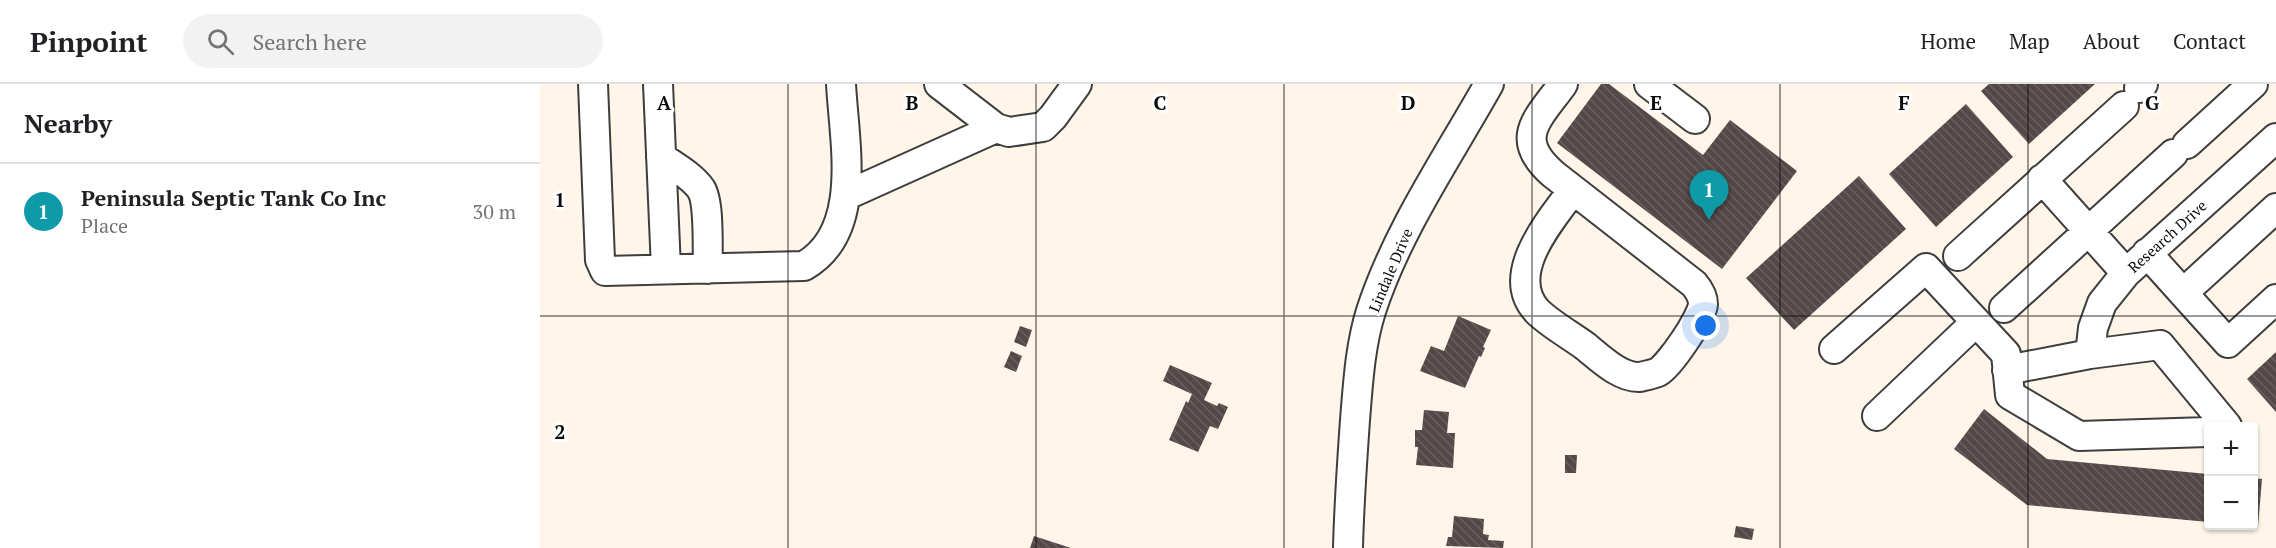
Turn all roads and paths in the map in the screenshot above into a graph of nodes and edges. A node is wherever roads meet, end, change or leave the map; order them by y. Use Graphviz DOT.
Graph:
graph roads {
  1 [pos="593,84"];
  2 [pos="658,84"];
  3 [pos="841,84"];
  4 [pos="939,84"];
  5 [pos="1077,84"];
  6 [pos="1490,84"];
  7 [pos="1563,84"];
  8 [pos="1649,84"];
  9 [pos="2253,84"];
  10 [pos="2135,93"];
  11 [pos="1695,119"];
  12 [pos="996,128"];
  13 [pos="2276,138"];
  14 [pos="661,157"];
  15 [pos="2042,179"];
  16 [pos="1573,190"];
  17 [pos="847,195"];
  18 [pos="2276,208"];
  19 [pos="2089,231"];
  20 [pos="2147,253"];
  21 [pos="1958,256"];
  22 [pos="666,269"];
  23 [pos="708,269"];
  24 [pos="2126,273"];
  25 [pos="2183,293"];
  26 [pos="2276,299"];
  27 [pos="2004,308"];
  28 [pos="1976,322"];
  29 [pos="1834,349"];
  30 [pos="2090,354"];
  31 [pos="2007,370"];
  32 [pos="1877,416"];
  33 [pos="2224,422"];
  34 [pos="2204,432"];
  35 [pos="1348,548"];
  1 -- 22 [label="street"];
  2 -- 14 [label="street"];
  3 -- 17 [label="street"];
  4 -- 12 [label="street"];
  5 -- 12 [label="street"];
  6 -- 35 [label="street, Lindale Drive"];
  7 -- 16 [label="street"];
  8 -- 11 [label="street"];
  9 -- 19 [label="street"];
  10 -- 15 [label="street"];
  12 -- 17 [label="street"];
  13 -- 20 [label="street, Research Drive"];
  14 -- 22 [label="street"];
  14 -- 23 [label="street"];
  15 -- 19 [label="street"];
  15 -- 21 [label="street"];
  16 -- 16 [label="street"];
  17 -- 23 [label="street"];
  18 -- 25 [label="street"];
  19 -- 24 [label="street"];
  19 -- 27 [label="street"];
  20 -- 24 [label="street, Research Drive"];
  20 -- 25 [label="street"];
  22 -- 23 [label="street"];
  24 -- 30 [label="street, Research Drive"];
  25 -- 26 [label="street"];
  28 -- 29 [label="street"];
  28 -- 31 [label="street"];
  28 -- 32 [label="street"];
  30 -- 31 [label="street"];
  30 -- 33 [label="street"];
  31 -- 34 [label="street"];
}
